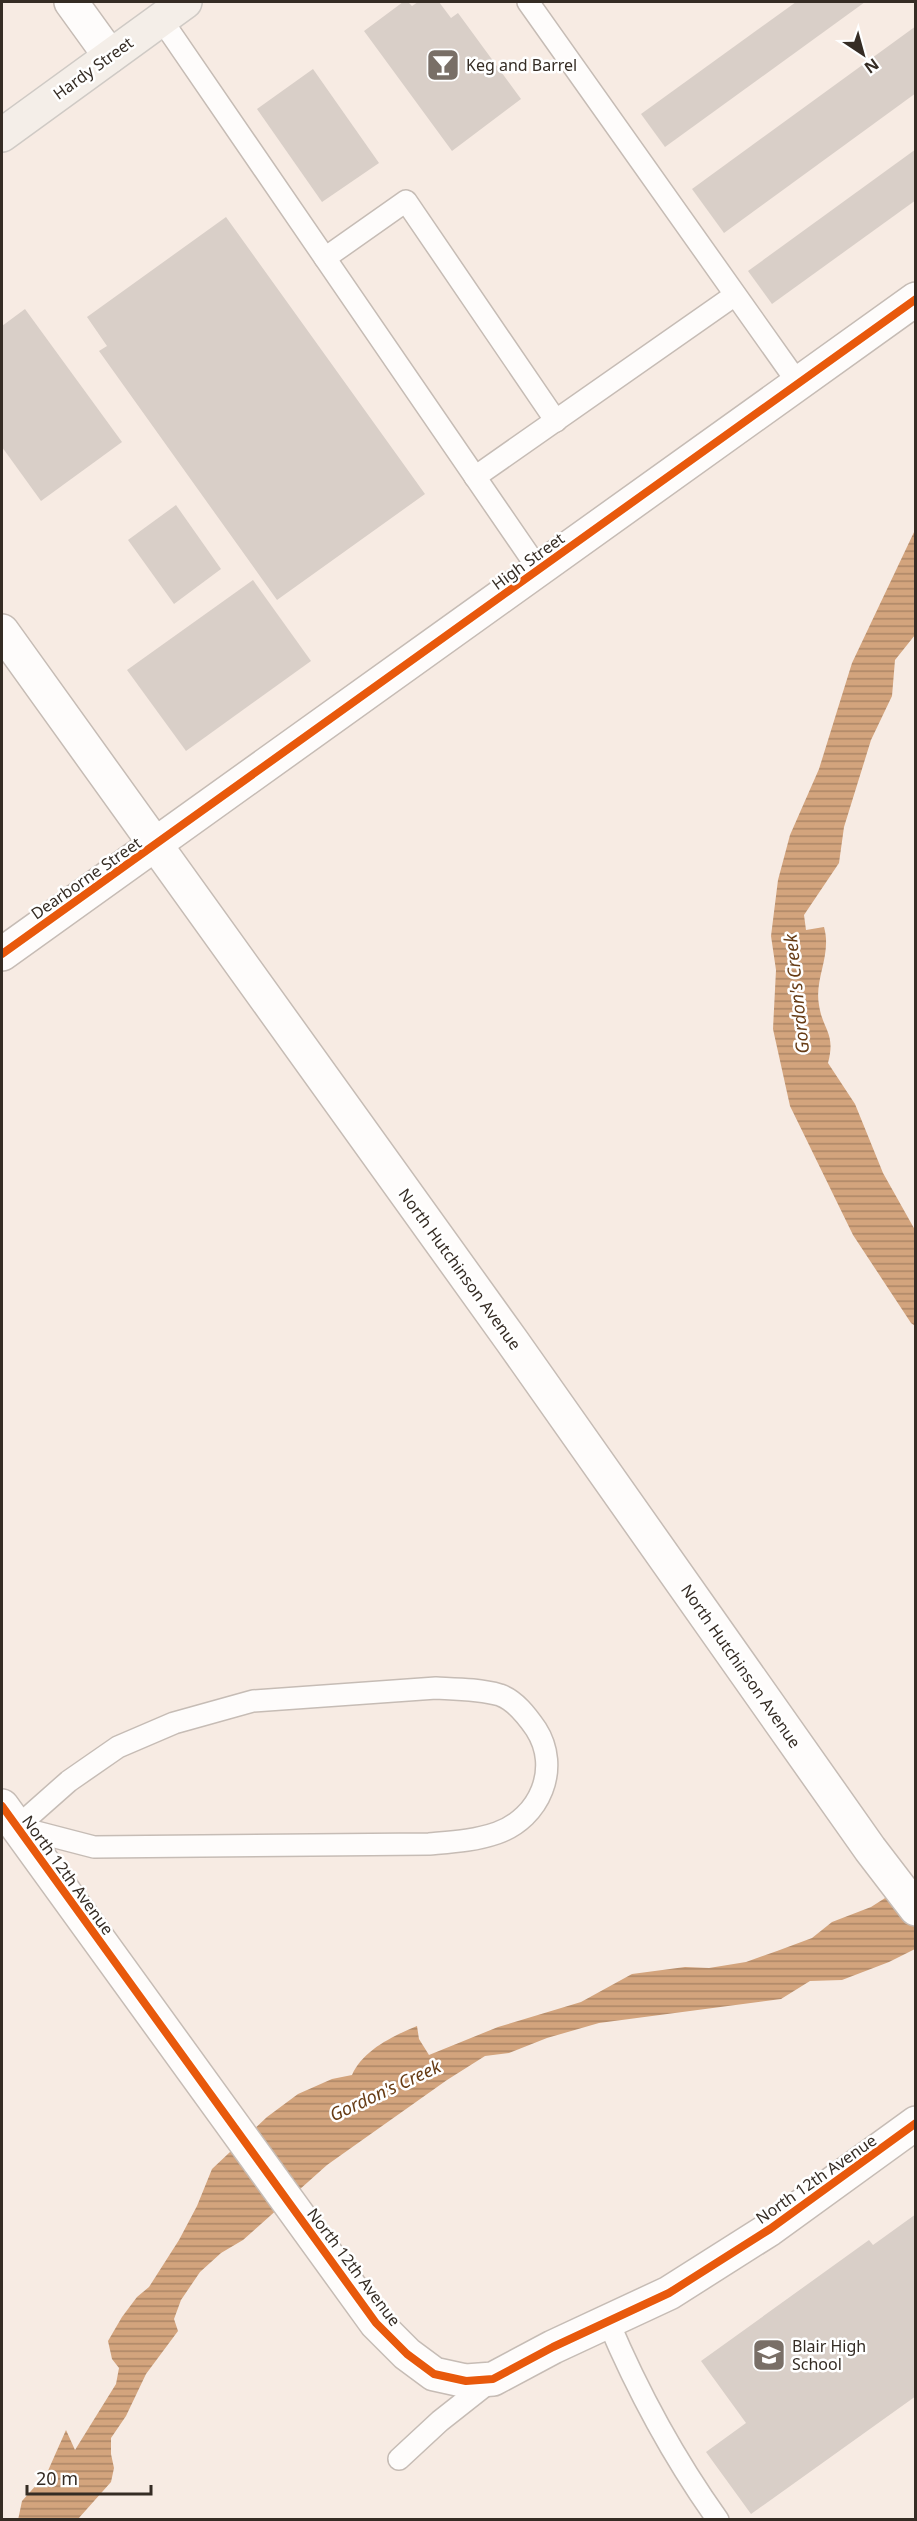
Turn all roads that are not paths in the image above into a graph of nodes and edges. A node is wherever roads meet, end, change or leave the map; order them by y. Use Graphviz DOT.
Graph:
graph roads {
  1 [pos="71,2"];
  2 [pos="528,2"];
  3 [pos="173,10"];
  4 [pos="110,56"];
  5 [pos="2,135"];
  6 [pos="325,258"];
  7 [pos="735,295"];
  8 [pos="915,299"];
  9 [pos="798,383"];
  10 [pos="556,421"];
  11 [pos="475,477"];
  12 [pos="539,570"];
  13 [pos="2,632"];
  14 [pos="156,844"];
  15 [pos="2,954"];
  16 [pos="7,1824"];
  17 [pos="915,1909"];
  18 [pos="915,2124"];
  19 [pos="608,2321"];
  20 [pos="493,2379"];
  21 [pos="399,2459"];
  22 [pos="718,2520"];
  1 -- 4 [label="street"];
  2 -- 7 [label="lane"];
  3 -- 4 [label="main road, Hardy Street"];
  3 -- 6 [label="lane"];
  4 -- 5 [label="main road, Hardy Street"];
  6 -- 10 [label="lane"];
  6 -- 11 [label="lane"];
  7 -- 9 [label="lane"];
  7 -- 10 [label="lane"];
  8 -- 9 [label="street, High Street"];
  9 -- 12 [label="street, High Street"];
  10 -- 11 [label="lane"];
  11 -- 12 [label="lane"];
  12 -- 14 [label="street, High Street"];
  13 -- 14 [label="street, North Hutchinson Avenue"];
  14 -- 15 [label="street, Dearborne Street"];
  14 -- 17 [label="street, North Hutchinson Avenue"];
  16 -- 16 [label="lane"];
  16 -- 20 [label="street, North 12th Avenue"];
  18 -- 19 [label="street, North 12th Avenue"];
  19 -- 20 [label="street, North 12th Avenue"];
  19 -- 22 [label="lane"];
  20 -- 21 [label="lane"];
}
